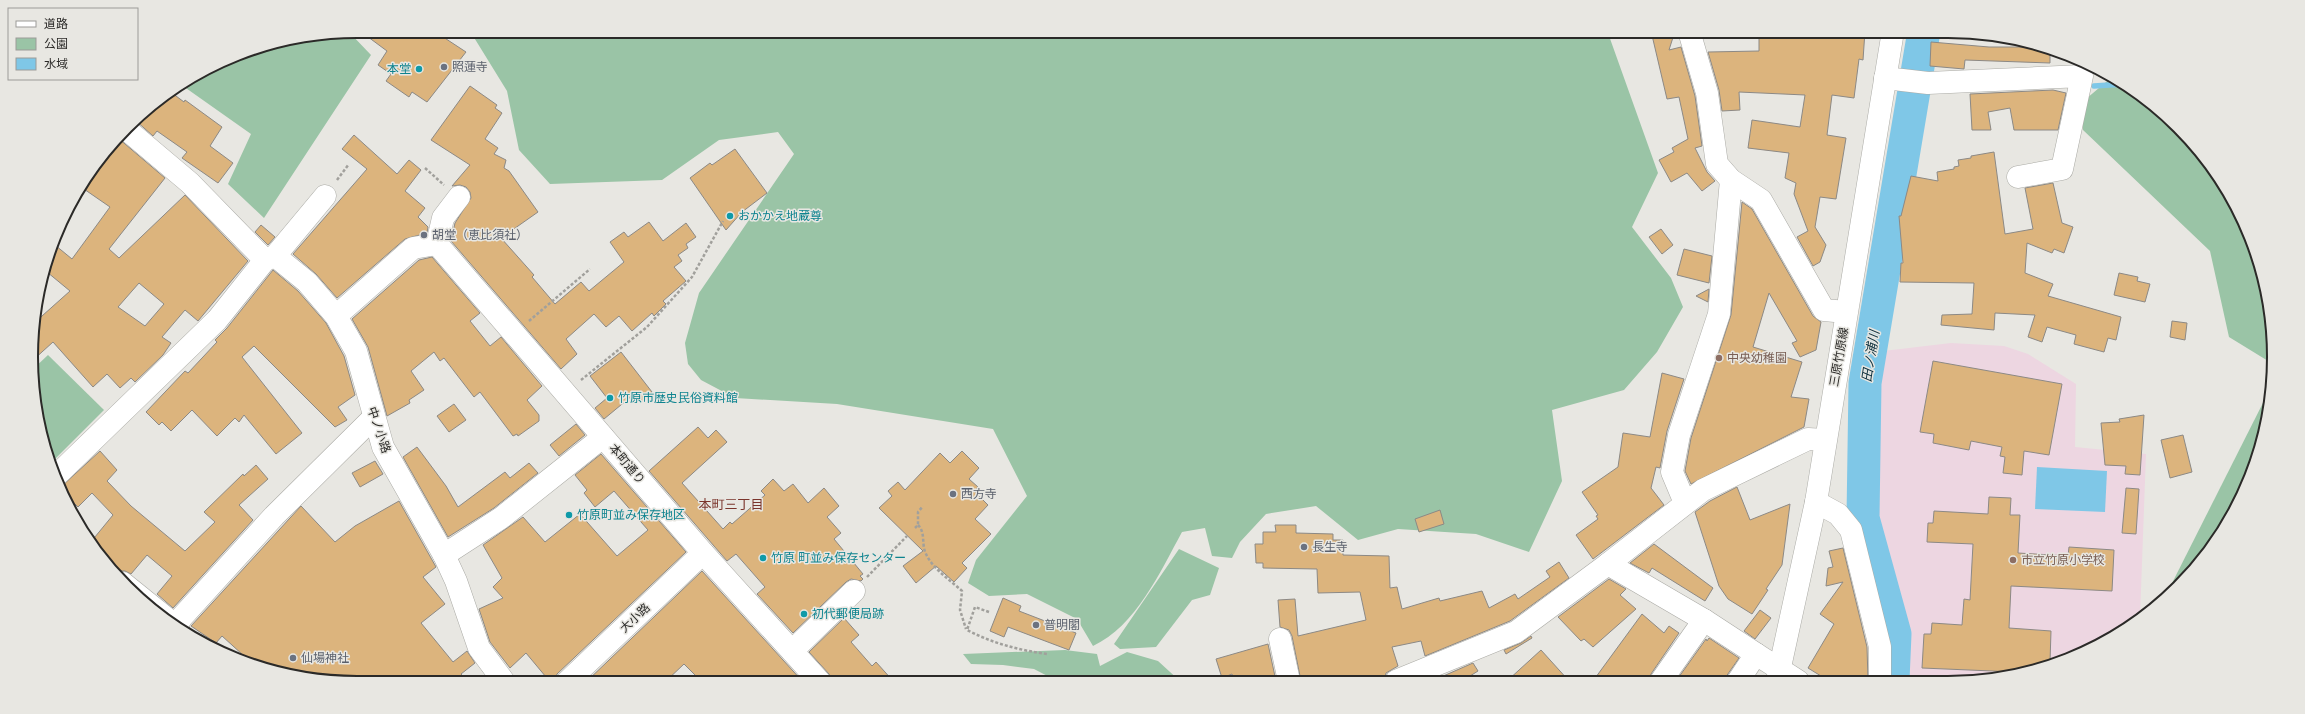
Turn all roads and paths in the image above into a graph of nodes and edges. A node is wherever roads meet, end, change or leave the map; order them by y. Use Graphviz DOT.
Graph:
graph roads {
  1 [pos="1691,38"];
  2 [pos="1893,38"];
  3 [pos="1895,79"];
  4 [pos="130,132"];
  5 [pos="425,168"];
  6 [pos="2018,177"];
  7 [pos="1731,180"];
  8 [pos="325,196"];
  9 [pos="459,197"];
  10 [pos="724,221"];
  11 [pos="437,244"];
  12 [pos="270,258"];
  13 [pos="590,269"];
  14 [pos="1846,312"];
  15 [pos="336,316"];
  16 [pos="514,335"];
  17 [pos="565,393"];
  18 [pos="373,418"];
  19 [pos="603,437"];
  20 [pos="1825,440"];
  21 [pos="60,472"];
  22 [pos="1816,502"];
  23 [pos="1685,503"];
  24 [pos="923,506"];
  25 [pos="918,524"];
  26 [pos="915,528"];
  27 [pos="907,536"];
  28 [pos="703,554"];
  29 [pos="444,555"];
  30 [pos="1608,564"];
  31 [pos="854,591"];
  32 [pos="989,612"];
  33 [pos="1704,620"];
  34 [pos="179,621"];
  35 [pos="967,630"];
  36 [pos="1280,639"];
  37 [pos="792,651"];
  38 [pos="1047,654"];
  39 [pos="1756,654"];
  40 [pos="500,676"];
  41 [pos="573,676"];
  42 [pos="815,676"];
  43 [pos="1288,676"];
  44 [pos="1408,676"];
  45 [pos="1665,676"];
  46 [pos="1741,676"];
  47 [pos="1784,676"];
  48 [pos="1785,676"];
  49 [pos="1880,676"];
  1 -- 7 [label="street"];
  2 -- 3 [label="street, 三原竹原線"];
  3 -- 6 [label="street"];
  3 -- 14 [label="street, 三原竹原線"];
  4 -- 12 [label="street, 中ノ小路"];
  5 -- 9 [label="path"];
  7 -- 14 [label="street"];
  7 -- 23 [label="street"];
  8 -- 12 [label="street"];
  9 -- 11 [label="street"];
  10 -- 17 [label="path"];
  11 -- 15 [label="street"];
  11 -- 16 [label="street, 本町通り"];
  12 -- 15 [label="street, 中ノ小路"];
  12 -- 21 [label="street"];
  13 -- 16 [label="path"];
  14 -- 20 [label="street, 三原竹原線"];
  15 -- 18 [label="street, 中ノ小路"];
  16 -- 17 [label="street, 本町通り"];
  17 -- 19 [label="street, 本町通り"];
  18 -- 29 [label="street, 中ノ小路"];
  18 -- 34 [label="street"];
  19 -- 28 [label="street, 本町通り"];
  19 -- 29 [label="street"];
  20 -- 22 [label="street, 三原竹原線"];
  20 -- 23 [label="street"];
  22 -- 48 [label="street, 三原竹原線"];
  22 -- 49 [label="street"];
  23 -- 30 [label="street"];
  24 -- 25 [label="path"];
  25 -- 26 [label="path"];
  25 -- 35 [label="path"];
  27 -- 31 [label="path"];
  28 -- 37 [label="street, 本町通り"];
  28 -- 41 [label="street, 大小路"];
  29 -- 40 [label="street, 中ノ小路"];
  30 -- 33 [label="street"];
  30 -- 44 [label="street"];
  31 -- 37 [label="street"];
  32 -- 35 [label="path"];
  33 -- 39 [label="street"];
  33 -- 45 [label="street"];
  35 -- 38 [label="path"];
  36 -- 43 [label="street"];
  37 -- 42 [label="street, 本町通り"];
  39 -- 46 [label="street"];
  39 -- 47 [label="street"];
}
